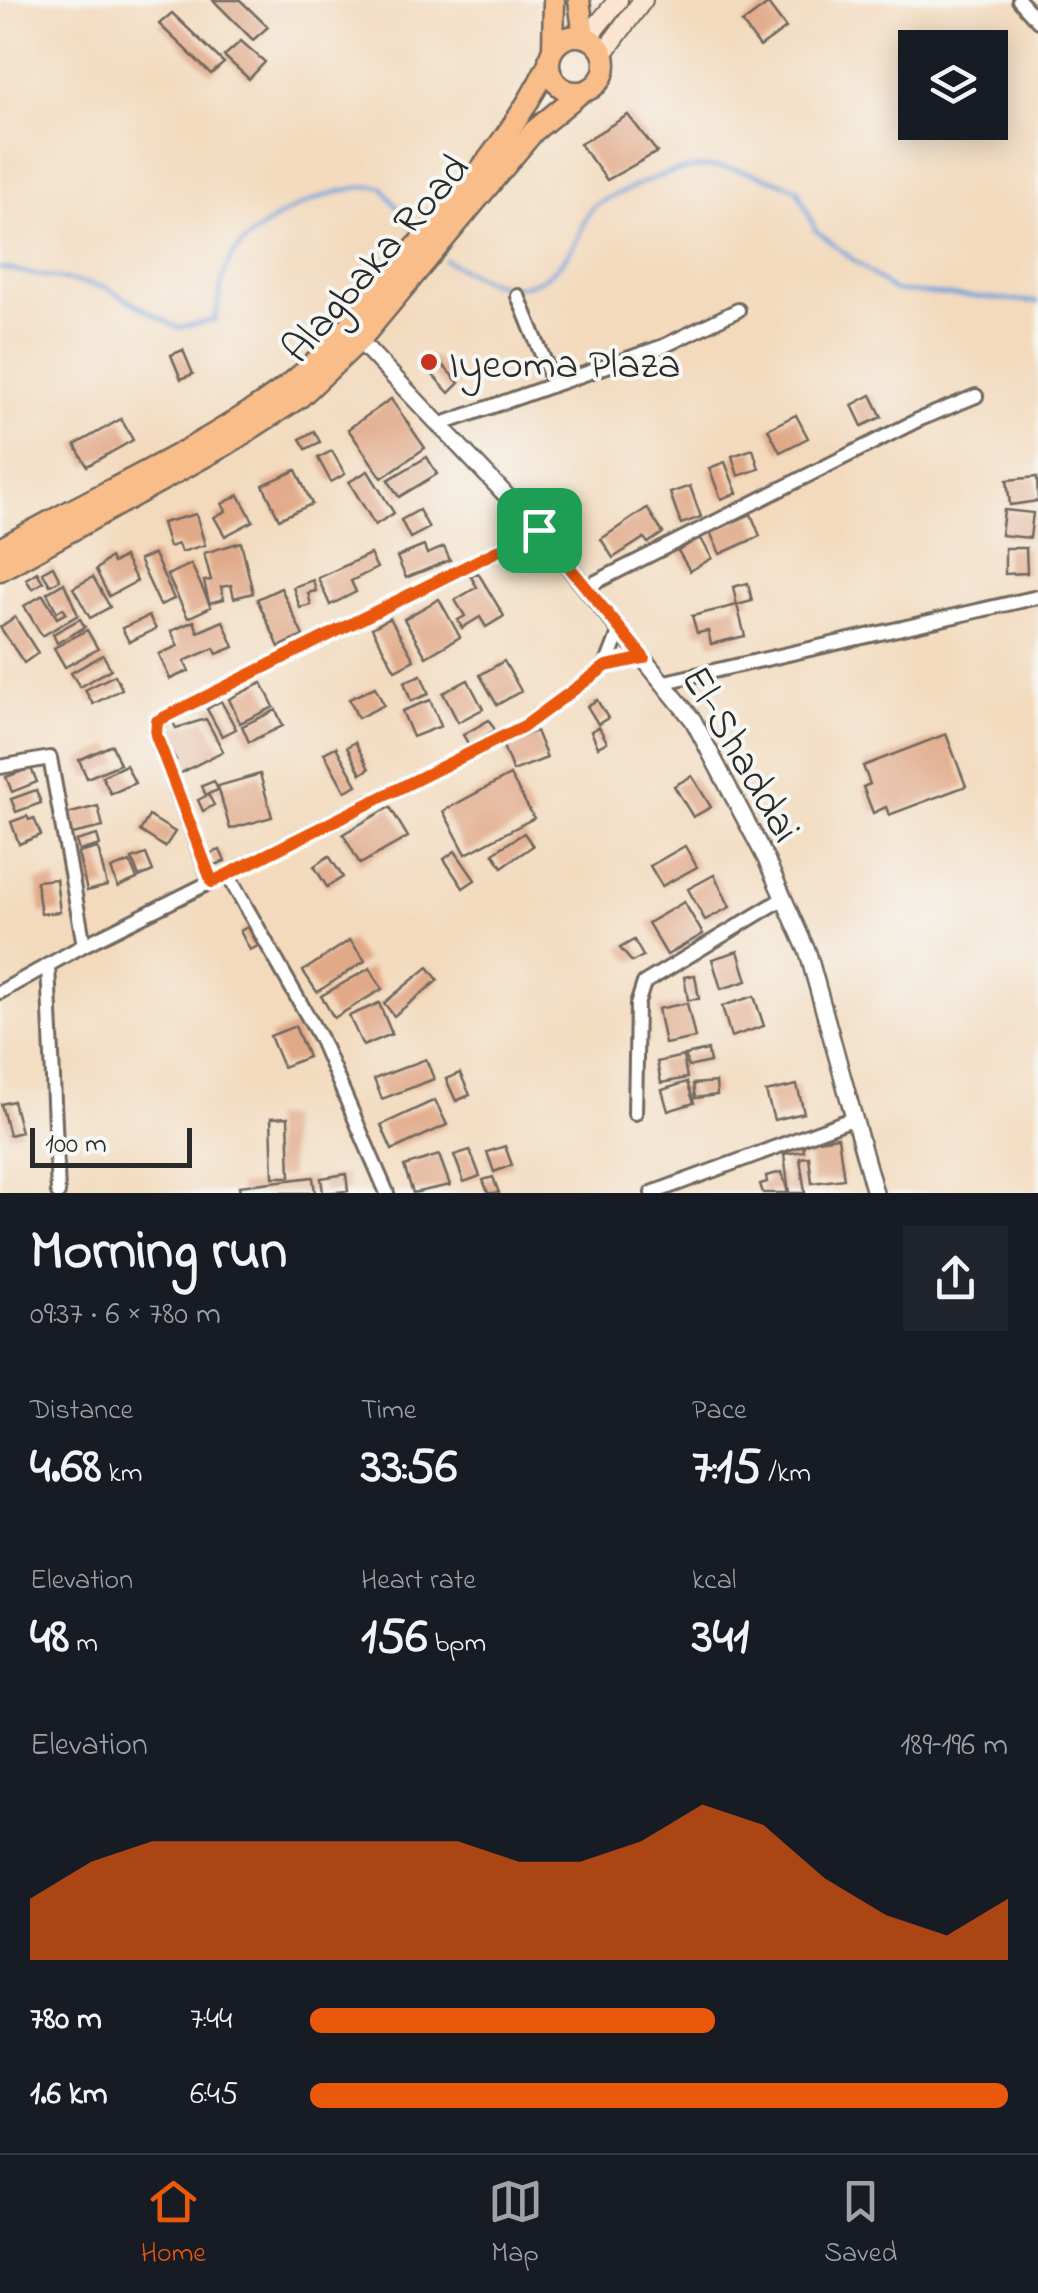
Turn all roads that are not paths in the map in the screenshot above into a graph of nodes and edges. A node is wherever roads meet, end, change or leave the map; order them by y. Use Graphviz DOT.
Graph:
graph roads {
  1 [pos="554,0"];
  2 [pos="579,0"];
  3 [pos="618,0"];
  4 [pos="642,0"];
  5 [pos="1018,0"];
  6 [pos="1038,22"];
  7 [pos="585,37"];
  8 [pos="603,54"];
  9 [pos="551,57"];
  10 [pos="580,92"];
  11 [pos="518,296"];
  12 [pos="738,310"];
  13 [pos="353,335"];
  14 [pos="553,382"];
  15 [pos="976,396"];
  16 [pos="440,424"];
  17 [pos="539,530"];
  18 [pos="44,534"];
  19 [pos="0,549"];
  20 [pos="0,570"];
  21 [pos="586,587"];
  22 [pos="1038,597"];
  23 [pos="620,630"];
  24 [pos="644,658"];
  25 [pos="606,666"];
  26 [pos="665,682"];
  27 [pos="0,767"];
  28 [pos="228,875"];
  29 [pos="212,882"];
  30 [pos="784,898"];
  31 [pos="84,945"];
  32 [pos="48,965"];
  33 [pos="0,992"];
  34 [pos="635,1113"];
  35 [pos="852,1119"];
  36 [pos="58,1193"];
  37 [pos="387,1193"];
  38 [pos="652,1193"];
  39 [pos="875,1193"];
  1 -- 9 [label="main road"];
  2 -- 7 [label="main road"];
  3 -- 7 [label="main road"];
  4 -- 8 [label="main road"];
  5 -- 6 [label="street"];
  7 -- 8 [label="main road"];
  7 -- 9 [label="main road"];
  8 -- 10 [label="main road"];
  9 -- 10 [label="main road"];
  9 -- 13 [label="main road, Alagbaka Road"];
  10 -- 13 [label="main road, Alagbaka Road"];
  11 -- 14 [label="street"];
  12 -- 14 [label="street"];
  13 -- 16 [label="street, El-Shaddai"];
  13 -- 18 [label="main road, Alagbaka Road"];
  14 -- 16 [label="street"];
  15 -- 21 [label="street"];
  16 -- 17 [label="street, El-Shaddai"];
  17 -- 21 [label="street, El-Shaddai"];
  17 -- 29 [label="street"];
  18 -- 19 [label="main road, Alagbaka Road"];
  18 -- 20 [label="main road, Alagbaka Road"];
  21 -- 23 [label="street, El-Shaddai"];
  22 -- 26 [label="street"];
  23 -- 24 [label="street, El-Shaddai"];
  23 -- 25 [label="street"];
  24 -- 25 [label="street"];
  24 -- 26 [label="street, El-Shaddai"];
  25 -- 28 [label="street"];
  26 -- 30 [label="street, El-Shaddai"];
  27 -- 31 [label="street"];
  28 -- 29 [label="street"];
  28 -- 37 [label="street"];
  29 -- 31 [label="street"];
  30 -- 34 [label="street"];
  30 -- 35 [label="street, El-Shaddai"];
  31 -- 32 [label="street"];
  32 -- 33 [label="street"];
  32 -- 36 [label="street"];
  35 -- 38 [label="street"];
  35 -- 39 [label="street, El-Shaddai"];
}
